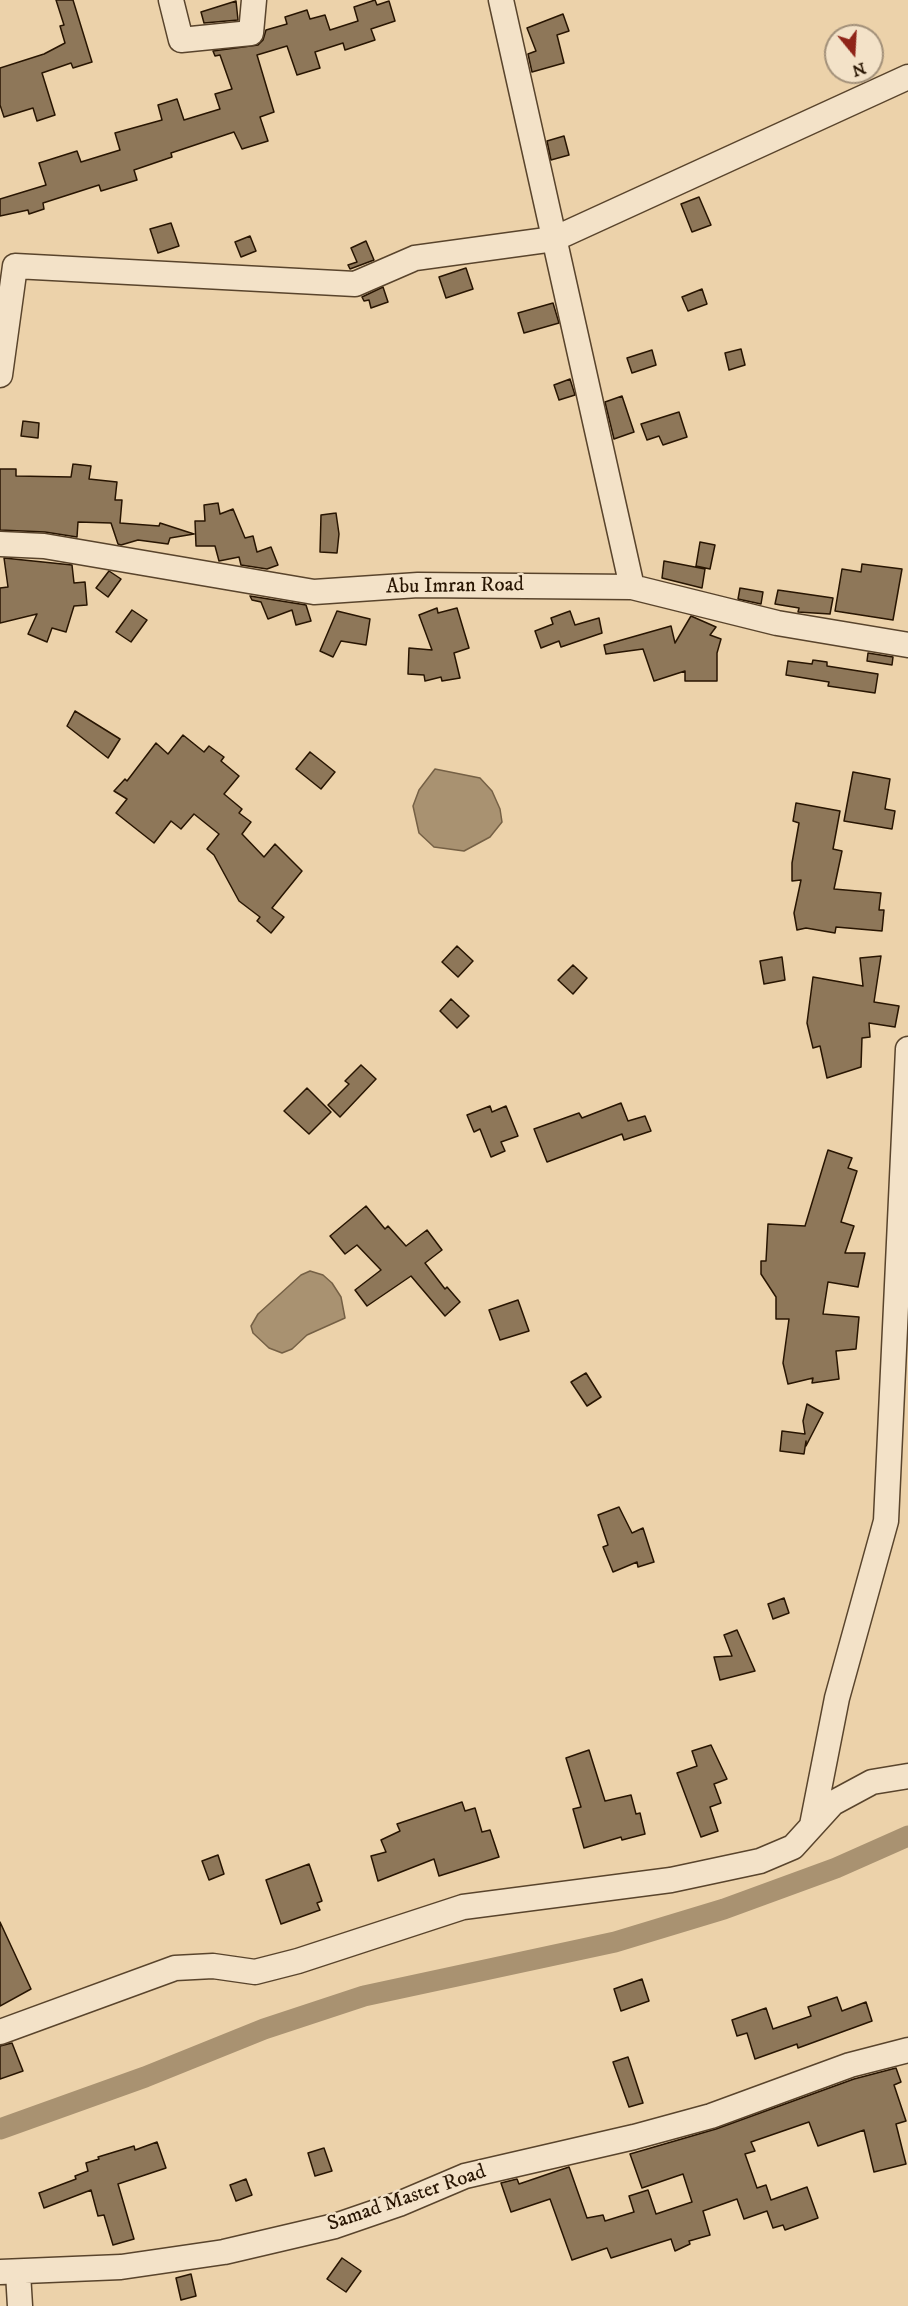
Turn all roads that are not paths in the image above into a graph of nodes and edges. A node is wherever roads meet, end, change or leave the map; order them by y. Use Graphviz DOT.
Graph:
graph roads {
  1 [pos="171,0"];
  2 [pos="254,0"];
  3 [pos="501,0"];
  4 [pos="908,77"];
  5 [pos="554,239"];
  6 [pos="0,375"];
  7 [pos="0,544"];
  8 [pos="632,587"];
  9 [pos="908,645"];
  10 [pos="908,1049"];
  11 [pos="908,1776"];
  12 [pos="812,1825"];
  13 [pos="0,2032"];
  14 [pos="908,2050"];
  15 [pos="9,2273"];
  16 [pos="20,2306"];
  1 -- 2 [label="street"];
  3 -- 5 [label="street"];
  4 -- 5 [label="street"];
  5 -- 6 [label="street"];
  5 -- 8 [label="street"];
  7 -- 8 [label="street, Abu Imran Road"];
  8 -- 9 [label="street, Abu Imran Road"];
  10 -- 12 [label="street"];
  11 -- 12 [label="street"];
  12 -- 13 [label="street"];
  14 -- 15 [label="street, Samad Master Road"];
  15 -- 16 [label="street"];
}
